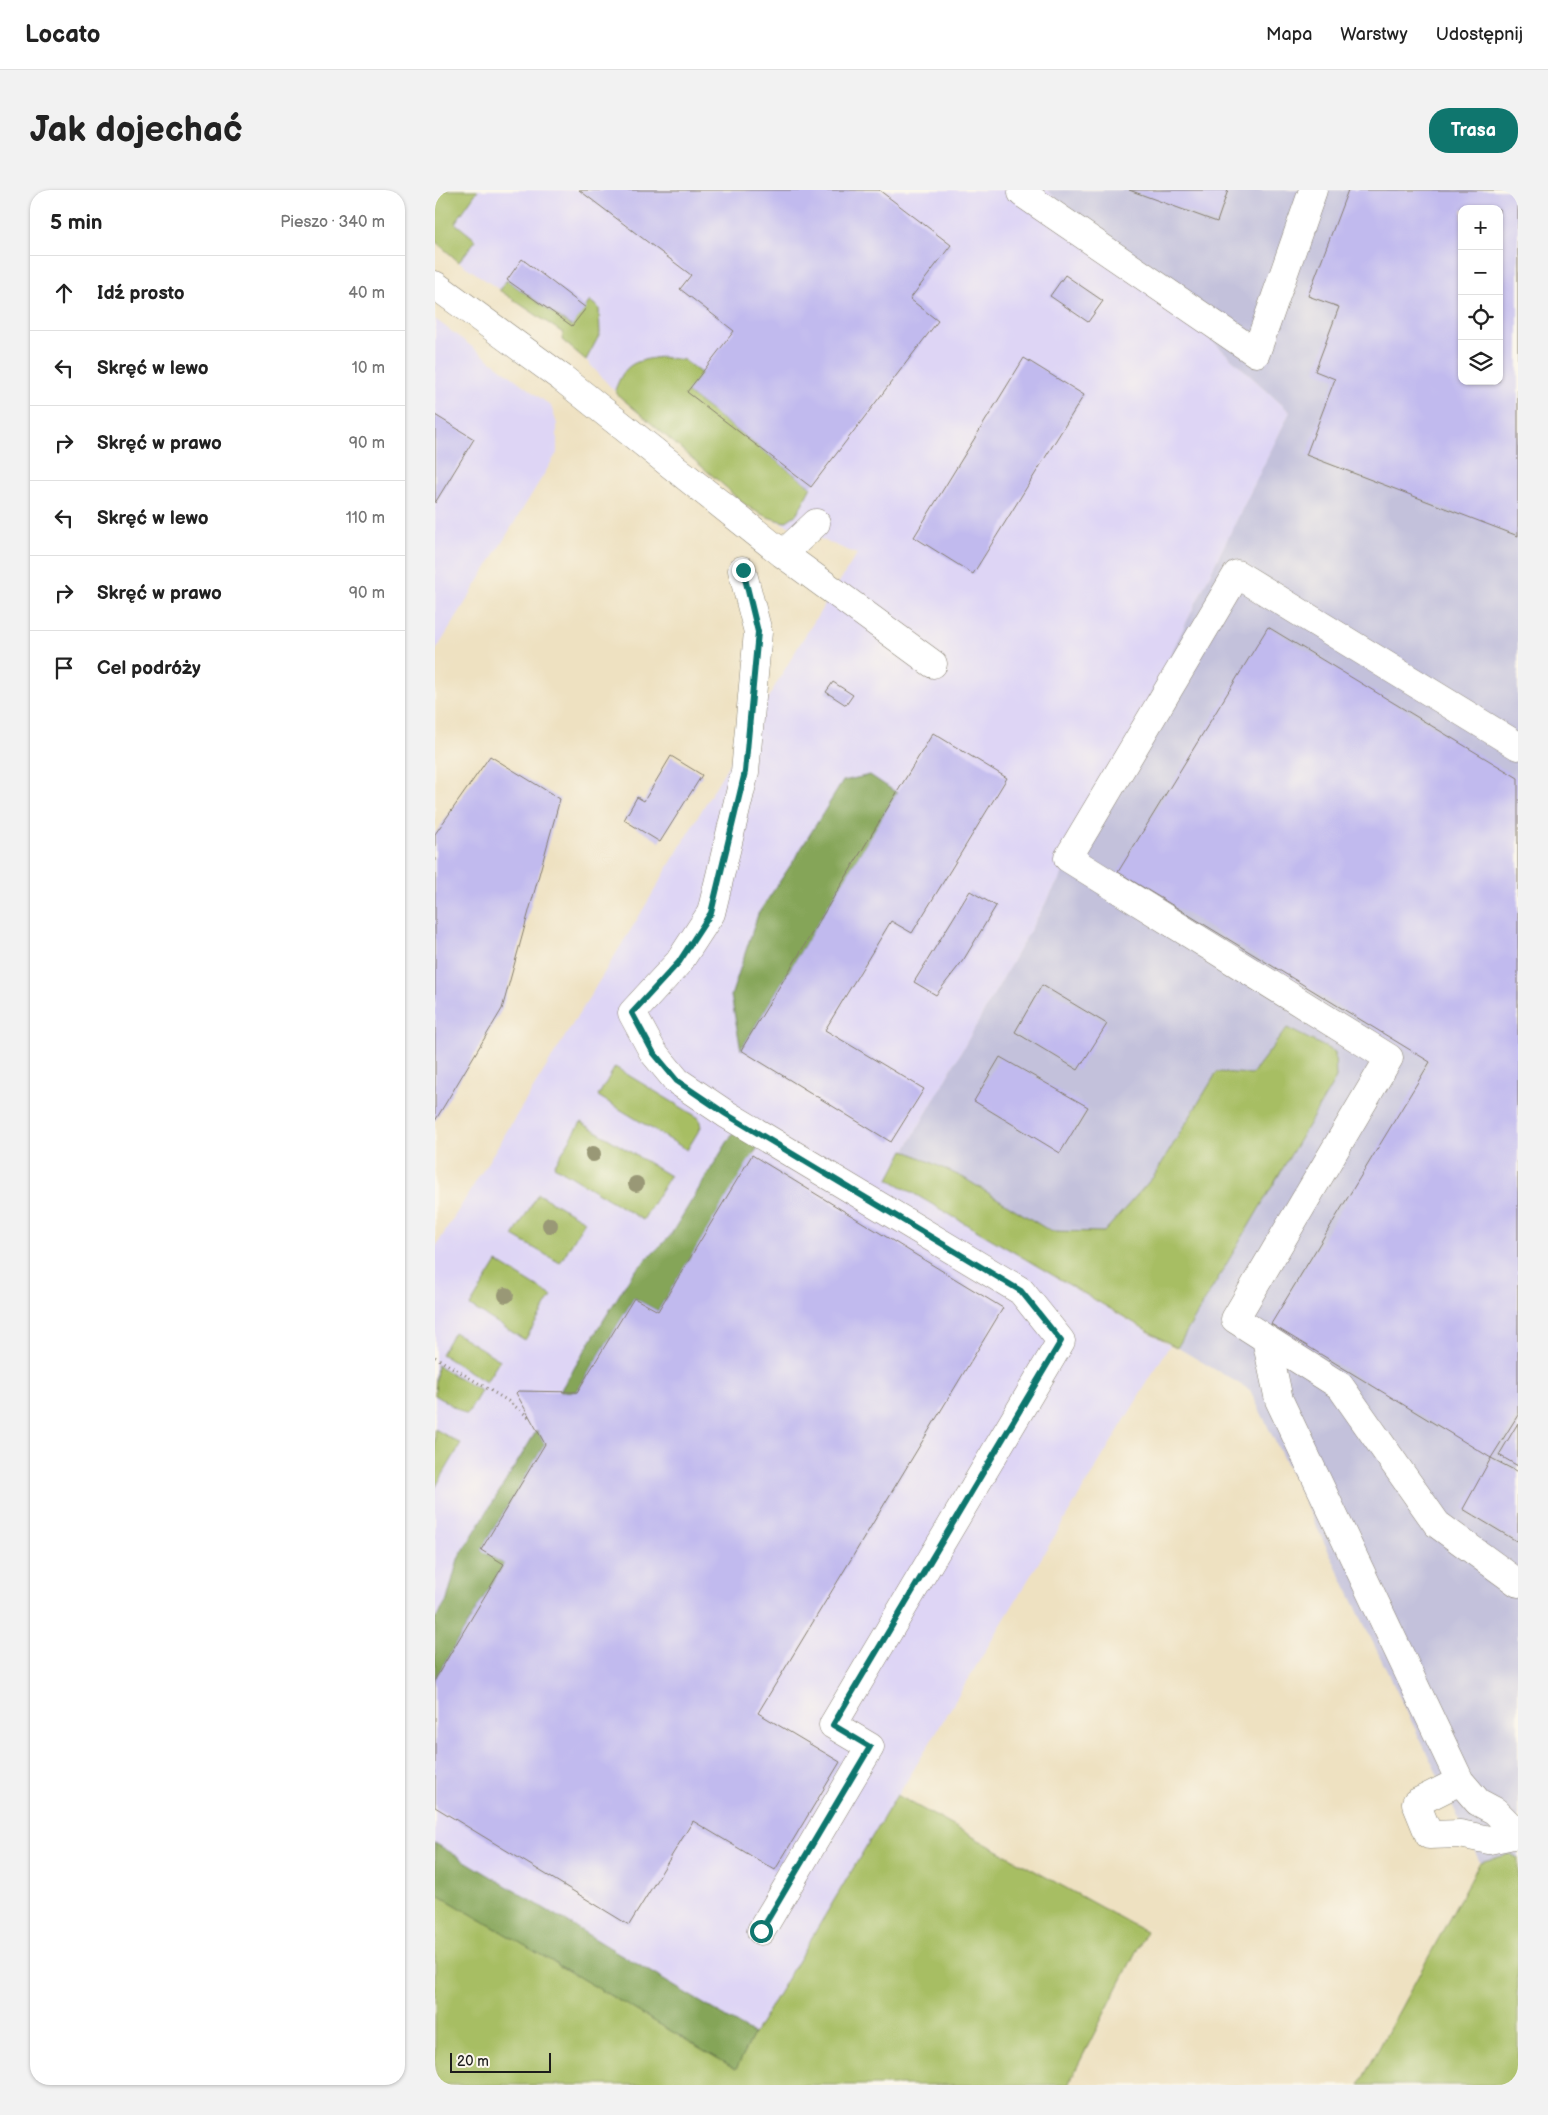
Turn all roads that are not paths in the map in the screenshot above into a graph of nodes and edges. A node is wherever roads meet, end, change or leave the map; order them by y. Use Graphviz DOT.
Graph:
graph roads {
  1 [pos="1023,190"];
  2 [pos="1313,190"];
  3 [pos="435,285"];
  4 [pos="816,523"];
  5 [pos="783,554"];
  6 [pos="743,570"];
  7 [pos="933,664"];
  8 [pos="1518,746"];
  9 [pos="1266,1338"];
  10 [pos="1518,1583"];
  11 [pos="1460,1781"];
  12 [pos="1518,1834"];
  13 [pos="761,1931"];
  1 -- 2 [label="lane"];
  3 -- 5 [label="lane"];
  4 -- 5 [label="lane"];
  5 -- 7 [label="lane"];
  6 -- 13 [label="lane"];
  8 -- 9 [label="lane"];
  9 -- 10 [label="lane"];
  9 -- 11 [label="lane"];
  11 -- 12 [label="lane"];
  11 -- 12 [label="lane"];
}
